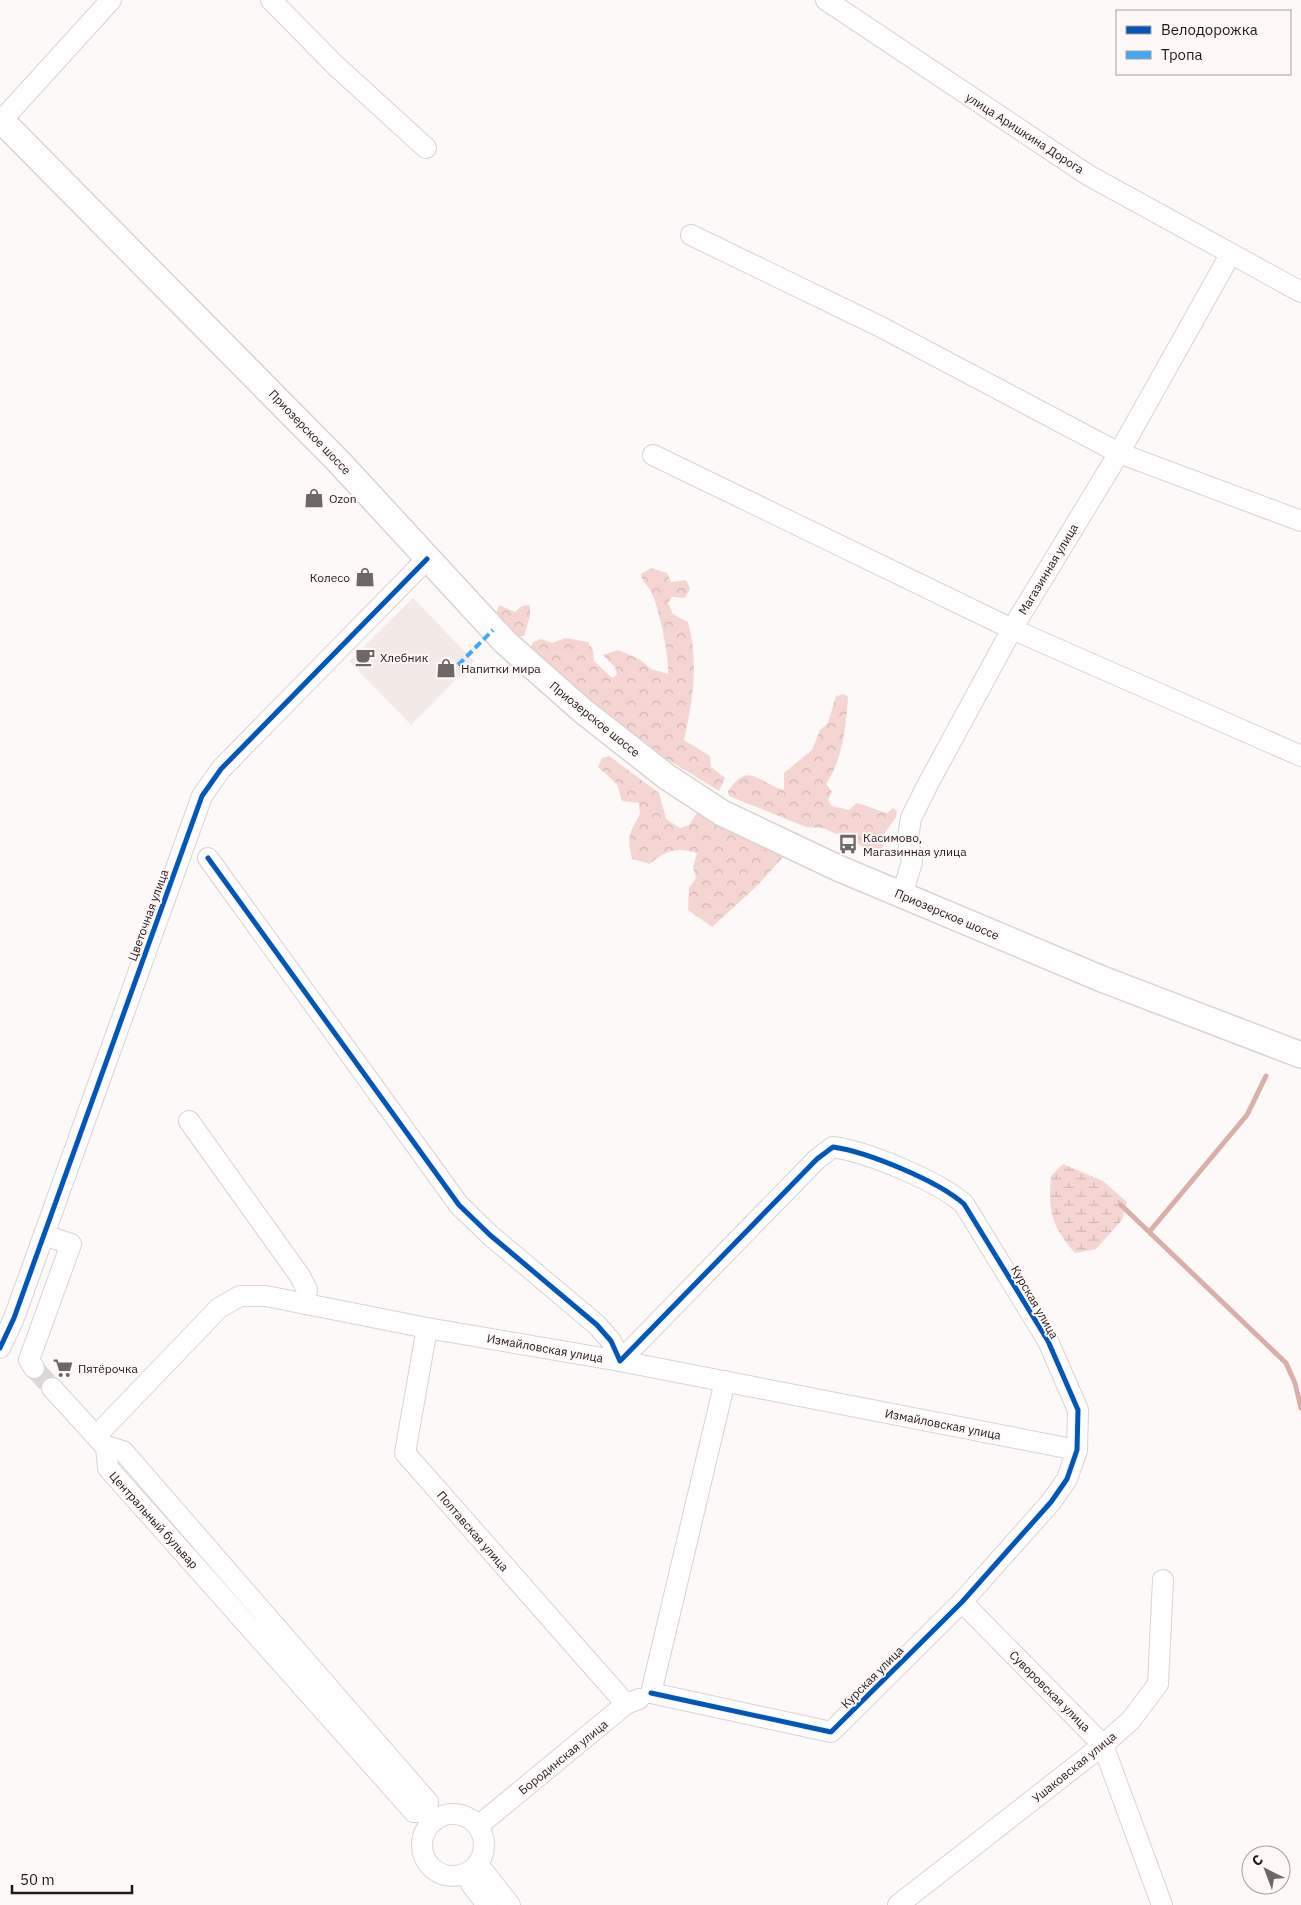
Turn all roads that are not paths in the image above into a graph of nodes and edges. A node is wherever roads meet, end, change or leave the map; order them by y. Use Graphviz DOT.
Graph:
graph roads {
  1 [pos="111,0"];
  2 [pos="271,0"];
  3 [pos="826,0"];
  4 [pos="1,120"];
  5 [pos="426,148"];
  6 [pos="691,235"];
  7 [pos="1230,254"];
  8 [pos="1301,292"];
  9 [pos="1119,453"];
  10 [pos="653,456"];
  11 [pos="1301,521"];
  12 [pos="426,559"];
  13 [pos="1012,629"];
  14 [pos="1301,756"];
  15 [pos="208,858"];
  16 [pos="902,895"];
  17 [pos="1301,1055"];
  18 [pos="189,1121"];
  19 [pos="44,1235"];
  20 [pos="305,1304"];
  21 [pos="427,1328"];
  22 [pos="0,1348"];
  23 [pos="620,1361"];
  24 [pos="34,1368"];
  25 [pos="725,1381"];
  26 [pos="52,1388"];
  27 [pos="101,1441"];
  28 [pos="1076,1450"];
  29 [pos="1163,1580"];
  30 [pos="962,1602"];
  31 [pos="651,1693"];
  32 [pos="626,1704"];
  33 [pos="1103,1745"];
  34 [pos="430,1817"];
  35 [pos="478,1826"];
  36 [pos="474,1872"];
  37 [pos="487,1905"];
  38 [pos="510,1905"];
  39 [pos="898,1905"];
  40 [pos="1162,1905"];
  1 -- 4 [label="street"];
  2 -- 5 [label="street"];
  3 -- 7 [label="street, улица Аришкина Дорога"];
  4 -- 12 [label="main road, Приозерское шоссе"];
  6 -- 9 [label="street"];
  7 -- 8 [label="street, улица Аришкина Дорога"];
  7 -- 9 [label="street, Магазинная улица"];
  9 -- 11 [label="street"];
  9 -- 13 [label="street, Магазинная улица"];
  10 -- 13 [label="street"];
  12 -- 16 [label="main road, Приозерское шоссе"];
  12 -- 19 [label="street, Цветочная улица"];
  13 -- 14 [label="street"];
  13 -- 16 [label="street, Магазинная улица"];
  15 -- 23 [label="street"];
  16 -- 17 [label="main road, Приозерское шоссе"];
  18 -- 20 [label="street"];
  19 -- 22 [label="street, Цветочная улица"];
  19 -- 24 [label="street"];
  20 -- 21 [label="street, Измайловская улица"];
  20 -- 27 [label="street, Измайловская улица"];
  21 -- 23 [label="street, Измайловская улица"];
  21 -- 32 [label="street, Полтавская улица"];
  23 -- 25 [label="street, Измайловская улица"];
  23 -- 28 [label="street, Курская улица"];
  25 -- 28 [label="street, Измайловская улица"];
  25 -- 31 [label="street"];
  26 -- 27 [label="street"];
  27 -- 34 [label="street, Центральный бульвар"];
  28 -- 30 [label="street, Курская улица"];
  29 -- 33 [label="street, Ушаковская улица"];
  30 -- 31 [label="street, Курская улица"];
  30 -- 33 [label="street, Суворовская улица"];
  31 -- 32 [label="street, Бородинская улица"];
  32 -- 35 [label="street, Бородинская улица"];
  33 -- 39 [label="street, Ушаковская улица"];
  33 -- 40 [label="street, Суворовская улица"];
  34 -- 35 [label="street"];
  34 -- 36 [label="street"];
  35 -- 36 [label="street"];
  36 -- 37 [label="street"];
  36 -- 38 [label="street"];
}
